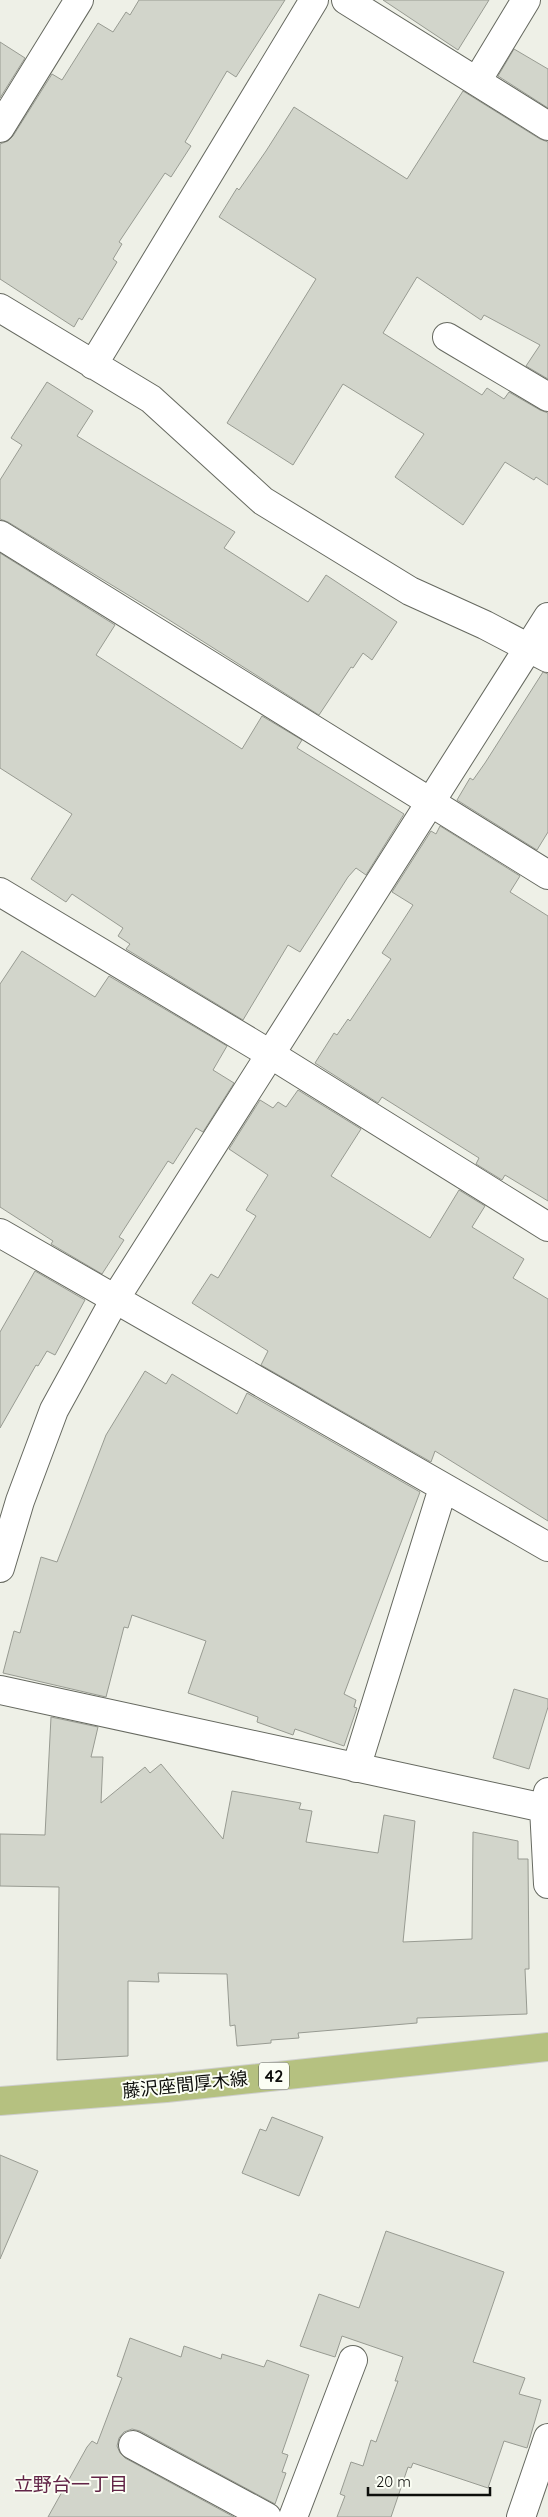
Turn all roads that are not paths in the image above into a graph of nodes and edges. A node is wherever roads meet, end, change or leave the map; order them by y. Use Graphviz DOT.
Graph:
graph roads {
  1 [pos="79,0"];
  2 [pos="314,0"];
  3 [pos="346,0"];
  4 [pos="526,0"];
  5 [pos="477,82"];
  6 [pos="548,126"];
  7 [pos="0,128"];
  8 [pos="0,308"];
  9 [pos="447,337"];
  10 [pos="93,365"];
  11 [pos="548,397"];
  12 [pos="0,535"];
  13 [pos="548,617"];
  14 [pos="538,652"];
  15 [pos="430,801"];
  16 [pos="548,875"];
  17 [pos="0,892"];
  18 [pos="270,1054"];
  19 [pos="548,1227"];
  20 [pos="0,1233"];
  21 [pos="115,1299"];
  22 [pos="443,1488"];
  23 [pos="548,1547"];
  24 [pos="0,1568"];
  25 [pos="0,1690"];
  26 [pos="356,1768"];
  27 [pos="546,1800"];
  28 [pos="548,1884"];
  29 [pos="548,2047"];
  30 [pos="0,2101"];
  31 [pos="353,2360"];
  32 [pos="548,2438"];
  33 [pos="134,2445"];
  34 [pos="267,2517"];
  35 [pos="293,2517"];
  36 [pos="521,2517"];
  1 -- 7 [label="street"];
  2 -- 10 [label="street"];
  3 -- 5 [label="street"];
  4 -- 5 [label="street"];
  5 -- 6 [label="street"];
  8 -- 10 [label="street"];
  9 -- 11 [label="street"];
  10 -- 14 [label="street"];
  12 -- 15 [label="street"];
  13 -- 14 [label="street"];
  14 -- 15 [label="street"];
  15 -- 16 [label="street"];
  15 -- 18 [label="street"];
  17 -- 18 [label="street"];
  18 -- 19 [label="street"];
  18 -- 21 [label="street"];
  20 -- 21 [label="street"];
  21 -- 22 [label="street"];
  21 -- 24 [label="street"];
  22 -- 23 [label="street"];
  22 -- 26 [label="street"];
  25 -- 26 [label="street"];
  26 -- 27 [label="street"];
  27 -- 28 [label="street"];
  29 -- 30 [label="main road, 藤沢座間厚木線 / 42"];
  31 -- 35 [label="street"];
  32 -- 36 [label="street"];
  33 -- 34 [label="street"];
}
